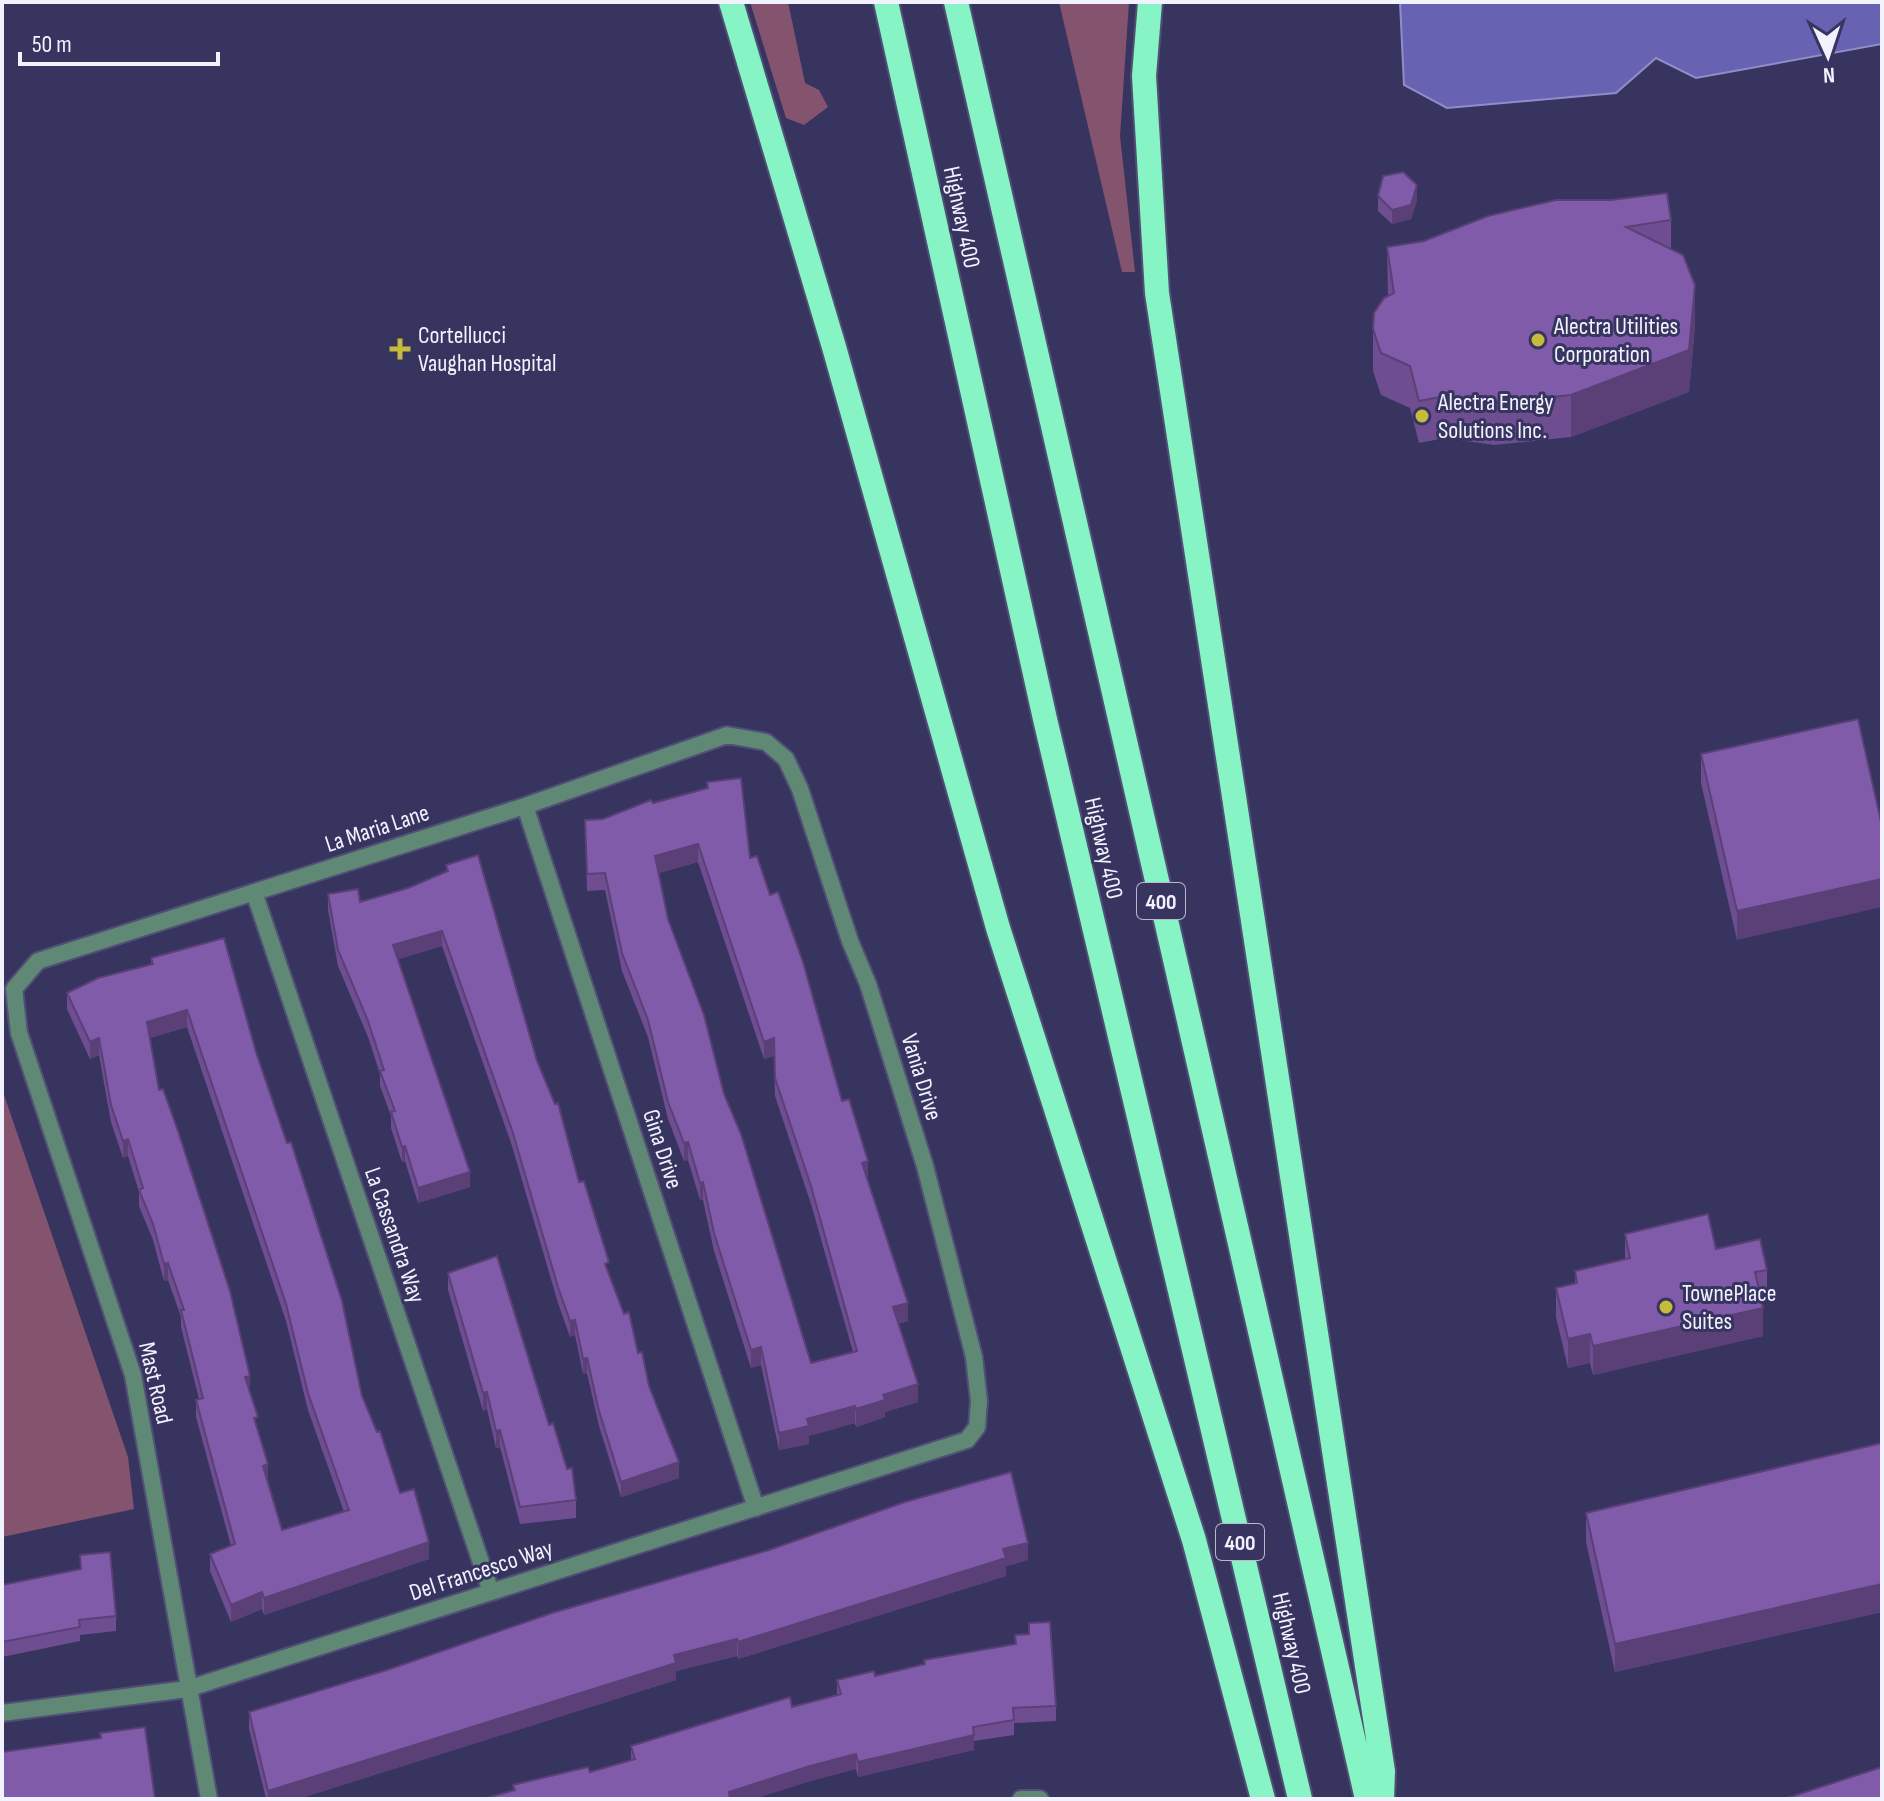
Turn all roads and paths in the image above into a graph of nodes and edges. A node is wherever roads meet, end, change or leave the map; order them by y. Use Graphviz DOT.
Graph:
graph roads {
  1 [pos="731,2"];
  2 [pos="886,2"];
  3 [pos="956,2"];
  4 [pos="1150,2"];
  5 [pos="766,742"];
  6 [pos="525,806"];
  7 [pos="254,892"];
  8 [pos="14,989"];
  9 [pos="967,1440"];
  10 [pos="756,1508"];
  11 [pos="491,1592"];
  12 [pos="187,1689"];
  13 [pos="2,1713"];
  14 [pos="209,1799"];
  15 [pos="1021,1799"];
  16 [pos="1040,1799"];
  17 [pos="1263,1799"];
  18 [pos="1300,1799"];
  19 [pos="1367,1799"];
  20 [pos="1382,1799"];
  1 -- 17 [label="highway"];
  2 -- 18 [label="highway, Highway 400 / 400"];
  3 -- 19 [label="highway, Highway 400 / 400"];
  4 -- 20 [label="highway"];
  5 -- 6 [label="street, La Maria Lane"];
  5 -- 9 [label="street, Vania Drive"];
  6 -- 7 [label="street, La Maria Lane"];
  6 -- 10 [label="street, Gina Drive"];
  7 -- 8 [label="street, La Maria Lane"];
  7 -- 11 [label="street, La Cassandra Way"];
  8 -- 12 [label="street, Mast Road"];
  9 -- 10 [label="street, Del Francesco Way"];
  10 -- 11 [label="street, Del Francesco Way"];
  11 -- 12 [label="street, Del Francesco Way"];
  12 -- 13 [label="street, Del Francesco Way"];
  12 -- 14 [label="street, Mast Road"];
  15 -- 16 [label="street"];
}
